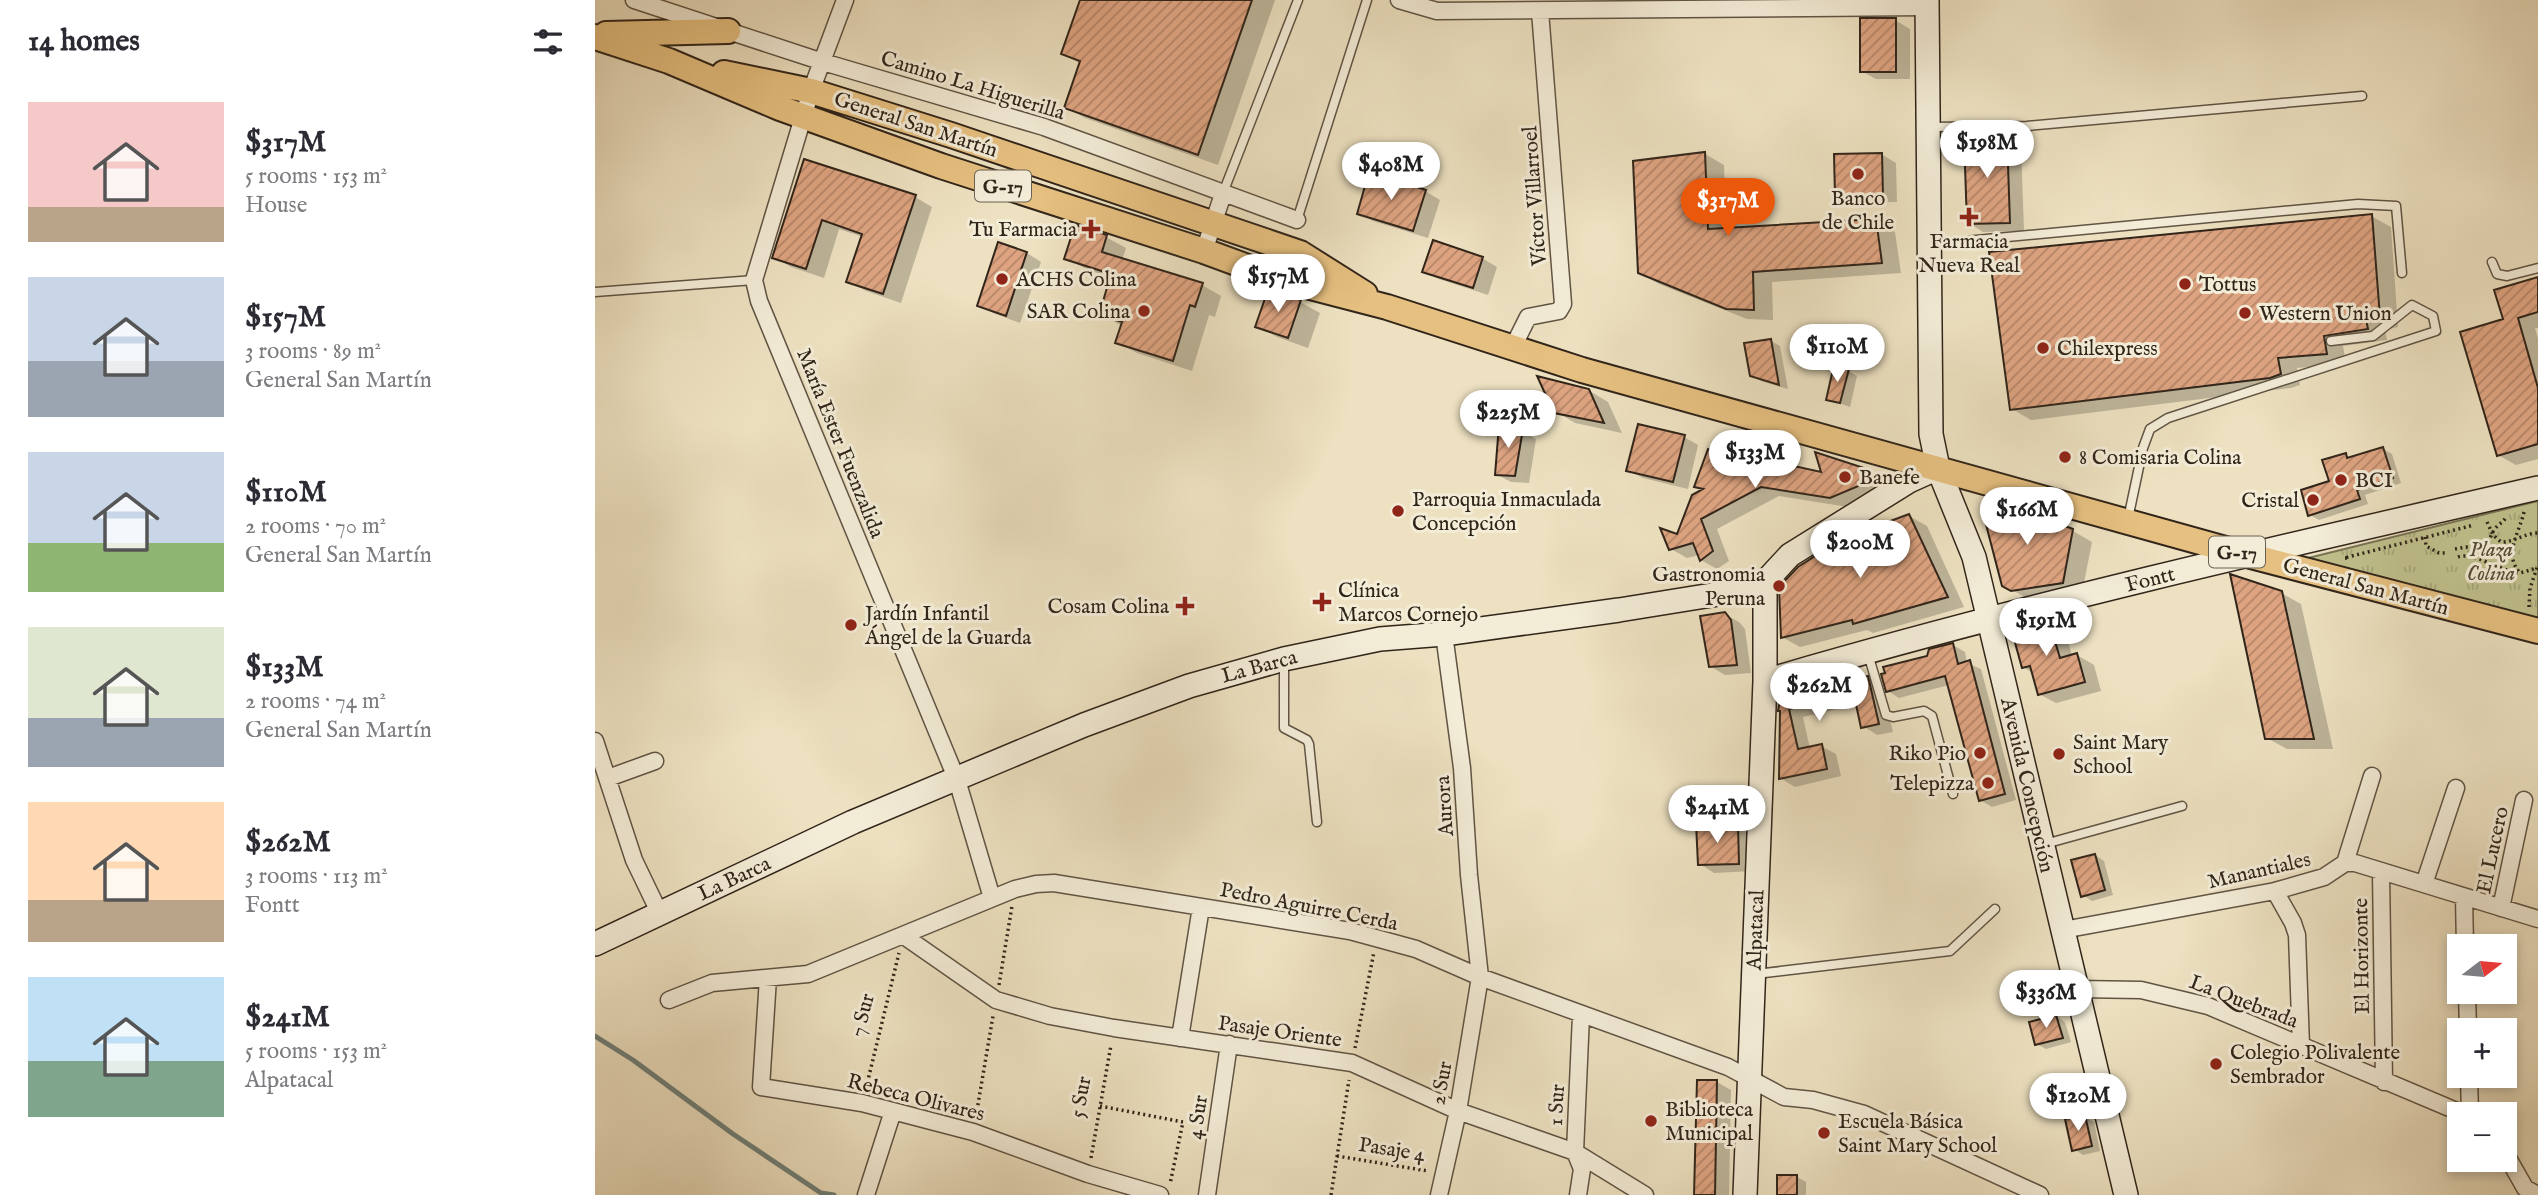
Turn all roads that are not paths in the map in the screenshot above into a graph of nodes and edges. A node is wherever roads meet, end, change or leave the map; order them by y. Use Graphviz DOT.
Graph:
graph roads {
  1 [pos="634,0"];
  2 [pos="845,0"];
  3 [pos="1298,0"];
  4 [pos="1367,0"];
  5 [pos="1399,0"];
  6 [pos="1927,4"];
  7 [pos="1541,11"];
  8 [pos="728,31"];
  9 [pos="595,36"];
  10 [pos="669,61"];
  11 [pos="823,62"];
  12 [pos="811,91"];
  13 [pos="2362,96"];
  14 [pos="804,118"];
  15 [pos="1929,127"];
  16 [pos="1223,194"];
  17 [pos="1297,220"];
  18 [pos="1213,225"];
  19 [pos="1931,244"];
  20 [pos="1204,251"];
  21 [pos="2493,262"];
  22 [pos="2538,268"];
  23 [pos="2402,273"];
  24 [pos="754,280"];
  25 [pos="595,292"];
  26 [pos="1387,307"];
  27 [pos="2331,341"];
  28 [pos="1513,347"];
  29 [pos="1938,468"];
  30 [pos="2538,488"];
  31 [pos="2127,521"];
  32 [pos="2247,555"];
  33 [pos="1765,582"];
  34 [pos="2534,619"];
  35 [pos="1989,620"];
  36 [pos="1444,634"];
  37 [pos="1867,651"];
  38 [pos="1284,659"];
  39 [pos="1765,681"];
  40 [pos="595,741"];
  41 [pos="655,761"];
  42 [pos="2372,776"];
  43 [pos="608,778"];
  44 [pos="957,780"];
  45 [pos="2456,788"];
  46 [pos="1954,794"];
  47 [pos="2524,800"];
  48 [pos="2182,806"];
  49 [pos="1317,822"];
  50 [pos="2043,845"];
  51 [pos="2345,863"];
  52 [pos="2381,871"];
  53 [pos="2424,884"];
  54 [pos="2275,891"];
  55 [pos="2464,897"];
  56 [pos="992,898"];
  57 [pos="1201,907"];
  58 [pos="2501,908"];
  59 [pos="1995,909"];
  60 [pos="659,912"];
  61 [pos="2538,919"];
  62 [pos="2063,930"];
  63 [pos="2465,934"];
  64 [pos="904,936"];
  65 [pos="595,944"];
  66 [pos="1753,974"];
  67 [pos="1480,977"];
  68 [pos="768,978"];
  69 [pos="2077,989"];
  70 [pos="669,1000"];
  71 [pos="1581,1015"];
  72 [pos="1180,1038"];
  73 [pos="1229,1044"];
  74 [pos="2301,1046"];
  75 [pos="1749,1080"];
  76 [pos="2384,1082"];
  77 [pos="2447,1107"];
  78 [pos="893,1111"];
  79 [pos="1458,1111"];
  80 [pos="1575,1152"];
  81 [pos="2516,1172"];
  82 [pos="866,1195"];
  83 [pos="1160,1195"];
  84 [pos="1207,1195"];
  85 [pos="1439,1195"];
  86 [pos="1578,1195"];
  87 [pos="1645,1195"];
  88 [pos="1745,1195"];
  89 [pos="2040,1195"];
  90 [pos="2126,1195"];
  91 [pos="2537,1195"];
  1 -- 8 [label="street, Camino La Higuerilla"];
  2 -- 11 [label="street"];
  3 -- 16 [label="lane"];
  4 -- 17 [label="lane"];
  5 -- 7 [label="street"];
  6 -- 7 [label="street"];
  6 -- 15 [label="main road, Avenida Concepción"];
  7 -- 28 [label="street, Víctor Villarroel"];
  8 -- 9 [label="main road"];
  8 -- 11 [label="street, Camino La Higuerilla"];
  9 -- 10 [label="main road, General San Martín / G-17"];
  10 -- 12 [label="main road, General San Martín / G-17"];
  10 -- 14 [label="main road, General San Martín / G-17"];
  11 -- 12 [label="street"];
  11 -- 16 [label="street, Camino La Higuerilla"];
  12 -- 14 [label="street"];
  12 -- 18 [label="main road, General San Martín / G-17"];
  13 -- 15 [label="lane"];
  14 -- 20 [label="main road, General San Martín / G-17"];
  14 -- 24 [label="street"];
  15 -- 19 [label="main road, Avenida Concepción"];
  16 -- 17 [label="street, Camino La Higuerilla"];
  16 -- 18 [label="street"];
  18 -- 20 [label="street"];
  18 -- 26 [label="main road, General San Martín / G-17"];
  19 -- 23 [label="lane"];
  19 -- 29 [label="main road, Avenida Concepción"];
  20 -- 26 [label="main road, General San Martín / G-17"];
  21 -- 22 [label="lane"];
  24 -- 25 [label="lane"];
  24 -- 44 [label="street, María Ester Fuenzalida"];
  26 -- 28 [label="main road, General San Martín / G-17"];
  27 -- 31 [label="lane"];
  28 -- 29 [label="main road, General San Martín / G-17"];
  29 -- 31 [label="main road, General San Martín / G-17"];
  29 -- 33 [label="main road"];
  29 -- 35 [label="main road, Avenida Concepción"];
  30 -- 32 [label="main road, Fontt"];
  31 -- 32 [label="main road, General San Martín / G-17"];
  32 -- 34 [label="main road, General San Martín / G-17"];
  32 -- 35 [label="main road, Fontt"];
  33 -- 36 [label="main road, La Barca"];
  33 -- 39 [label="main road, Alpatacal"];
  35 -- 37 [label="main road, Fontt"];
  35 -- 50 [label="main road, Avenida Concepción"];
  36 -- 38 [label="main road, La Barca"];
  36 -- 67 [label="street, Aurora"];
  37 -- 39 [label="main road, Fontt"];
  37 -- 46 [label="lane"];
  38 -- 44 [label="main road, La Barca"];
  38 -- 49 [label="lane"];
  39 -- 66 [label="main road, Alpatacal"];
  40 -- 43 [label="street"];
  41 -- 43 [label="street"];
  42 -- 51 [label="street"];
  43 -- 60 [label="street"];
  44 -- 56 [label="street, María Ester Fuenzalida"];
  44 -- 60 [label="main road, La Barca"];
  45 -- 53 [label="street"];
  47 -- 58 [label="street, El Lucero"];
  48 -- 50 [label="lane"];
  50 -- 62 [label="main road, Avenida Concepción"];
  51 -- 52 [label="street"];
  51 -- 54 [label="street, Manantiales"];
  52 -- 53 [label="street"];
  52 -- 76 [label="street, El Horizonte"];
  53 -- 55 [label="street"];
  54 -- 62 [label="street, Manantiales"];
  54 -- 74 [label="street"];
  55 -- 58 [label="street"];
  55 -- 63 [label="street"];
  56 -- 57 [label="street, Pedro Aguirre Cerda"];
  56 -- 64 [label="street, Pedro Aguirre Cerda"];
  57 -- 67 [label="street, Pedro Aguirre Cerda"];
  57 -- 72 [label="street"];
  58 -- 61 [label="street"];
  59 -- 66 [label="lane"];
  60 -- 65 [label="main road, La Barca"];
  62 -- 69 [label="main road, Avenida Concepción"];
  64 -- 68 [label="street, Pedro Aguirre Cerda"];
  64 -- 72 [label="street, Pasaje Oriente"];
  66 -- 75 [label="main road, Alpatacal"];
  67 -- 71 [label="street, Pedro Aguirre Cerda"];
  67 -- 79 [label="street, 2 Sur"];
  68 -- 70 [label="street, Pedro Aguirre Cerda"];
  68 -- 78 [label="street, Rebeca Olivares"];
  69 -- 74 [label="street, La Quebrada"];
  69 -- 90 [label="main road, Avenida Concepción"];
  71 -- 75 [label="street, Pedro Aguirre Cerda"];
  71 -- 80 [label="street, 1 Sur"];
  72 -- 73 [label="street, Pasaje Oriente"];
  73 -- 79 [label="street, Pasaje Oriente"];
  73 -- 84 [label="street, 4 Sur"];
  74 -- 76 [label="street, La Quebrada"];
  75 -- 88 [label="main road, Alpatacal"];
  75 -- 89 [label="street, Pedro Aguirre Cerda"];
  76 -- 77 [label="street, La Quebrada"];
  78 -- 82 [label="street"];
  78 -- 83 [label="street, Rebeca Olivares"];
  79 -- 80 [label="street, Pasaje Oriente"];
  79 -- 85 [label="street, 2 Sur"];
  80 -- 86 [label="street, 1 Sur"];
  80 -- 87 [label="street, Pasaje Oriente"];
  81 -- 91 [label="street"];
}
